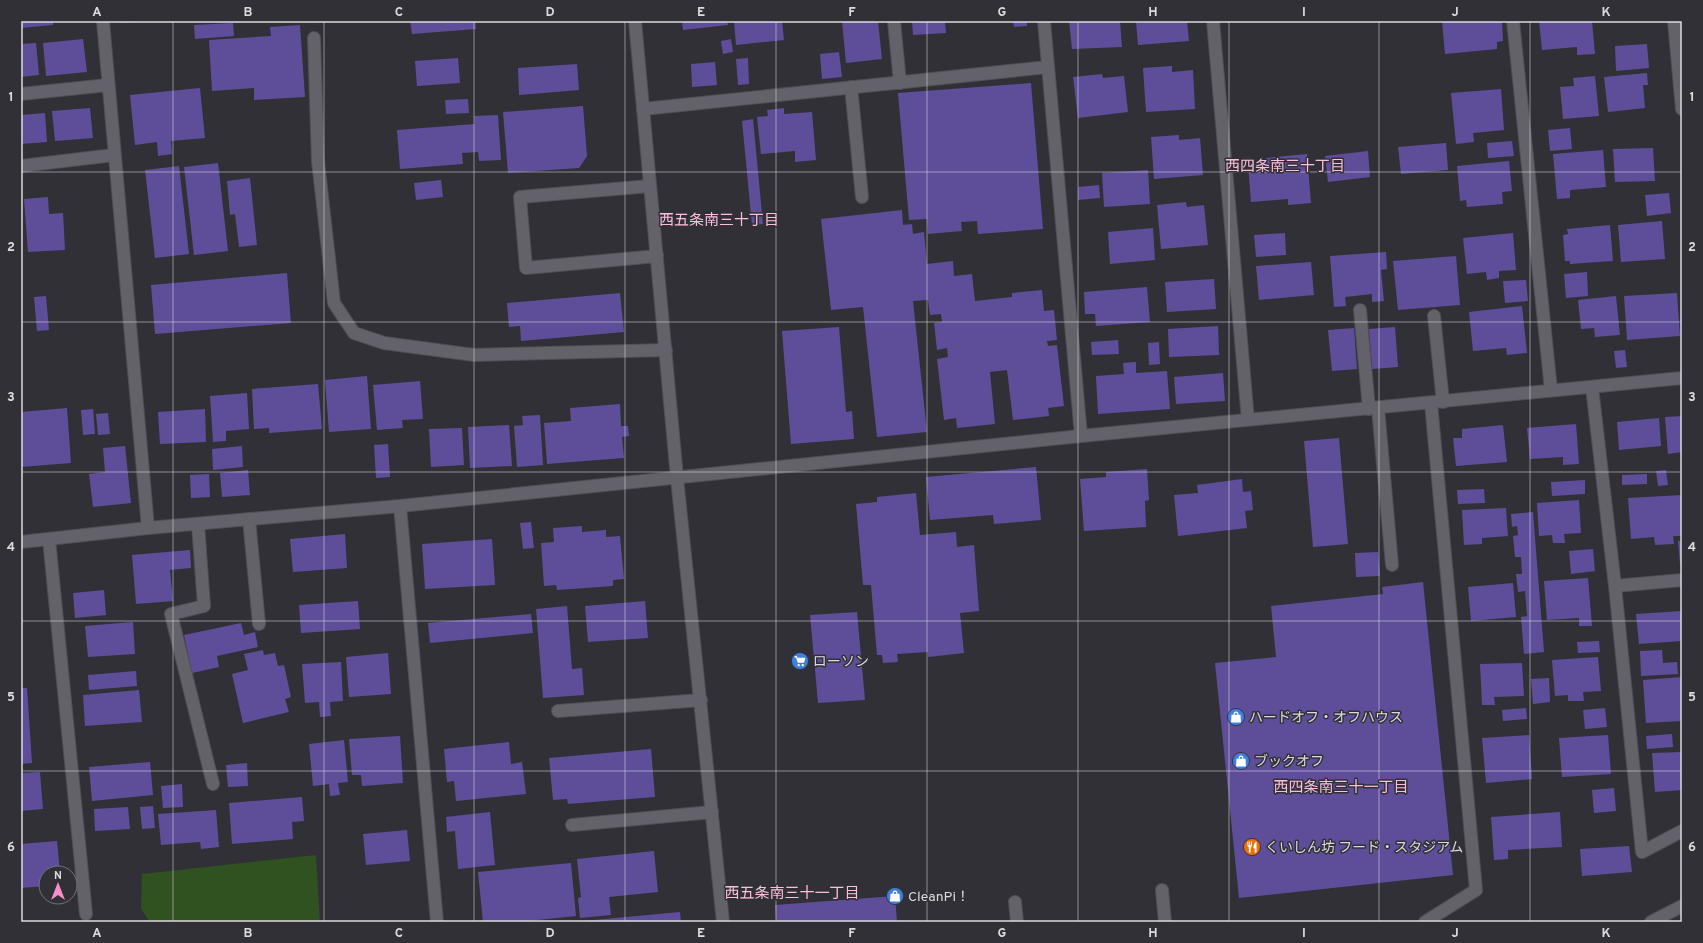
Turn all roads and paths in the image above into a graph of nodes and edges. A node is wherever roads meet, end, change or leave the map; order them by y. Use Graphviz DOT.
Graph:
graph roads {
  1 [pos="103,21"];
  2 [pos="634,21"];
  3 [pos="894,21"];
  4 [pos="1044,21"];
  5 [pos="1213,21"];
  6 [pos="1513,21"];
  7 [pos="1674,21"];
  8 [pos="314,38"];
  9 [pos="1048,67"];
  10 [pos="900,82"];
  11 [pos="108,85"];
  12 [pos="851,87"];
  13 [pos="1681,89"];
  14 [pos="21,94"];
  15 [pos="1682,109"];
  16 [pos="643,110"];
  17 [pos="114,155"];
  18 [pos="21,166"];
  19 [pos="650,186"];
  20 [pos="862,197"];
  21 [pos="657,256"];
  22 [pos="1360,310"];
  23 [pos="1434,316"];
  24 [pos="666,350"];
  25 [pos="1682,378"];
  26 [pos="1592,387"];
  27 [pos="1551,390"];
  28 [pos="1437,402"];
  29 [pos="1374,408"];
  30 [pos="1248,420"];
  31 [pos="1081,436"];
  32 [pos="677,478"];
  33 [pos="400,506"];
  34 [pos="249,519"];
  35 [pos="198,524"];
  36 [pos="148,528"];
  37 [pos="49,539"];
  38 [pos="21,542"];
  39 [pos="1392,565"];
  40 [pos="1682,580"];
  41 [pos="1615,586"];
  42 [pos="259,624"];
  43 [pos="701,700"];
  44 [pos="558,711"];
  45 [pos="213,784"];
  46 [pos="712,812"];
  47 [pos="572,825"];
  48 [pos="1682,831"];
  49 [pos="1162,890"];
  50 [pos="1015,902"];
  51 [pos="1682,906"];
  52 [pos="86,914"];
  53 [pos="437,922"];
  54 [pos="723,922"];
  55 [pos="1017,922"];
  56 [pos="1165,922"];
  57 [pos="1425,922"];
  58 [pos="1651,922"];
  1 -- 11 [label="street"];
  2 -- 16 [label="street"];
  3 -- 10 [label="street"];
  4 -- 9 [label="street"];
  5 -- 30 [label="street"];
  6 -- 27 [label="street"];
  7 -- 13 [label="street"];
  8 -- 24 [label="street"];
  9 -- 10 [label="street"];
  9 -- 31 [label="street"];
  10 -- 12 [label="street"];
  11 -- 14 [label="street"];
  11 -- 17 [label="street"];
  12 -- 16 [label="street"];
  12 -- 20 [label="street"];
  13 -- 15 [label="street"];
  16 -- 19 [label="street"];
  17 -- 18 [label="street"];
  17 -- 36 [label="street"];
  19 -- 21 [label="street"];
  19 -- 21 [label="street"];
  21 -- 24 [label="street"];
  22 -- 29 [label="street"];
  23 -- 28 [label="street"];
  24 -- 32 [label="street"];
  25 -- 26 [label="street"];
  26 -- 27 [label="street"];
  26 -- 41 [label="street"];
  27 -- 28 [label="street"];
  28 -- 29 [label="street"];
  28 -- 57 [label="street"];
  29 -- 30 [label="street"];
  29 -- 39 [label="street"];
  30 -- 31 [label="street"];
  31 -- 32 [label="street"];
  32 -- 33 [label="street"];
  32 -- 43 [label="street"];
  33 -- 34 [label="street"];
  33 -- 53 [label="street"];
  34 -- 35 [label="street"];
  34 -- 42 [label="street"];
  35 -- 36 [label="street"];
  35 -- 45 [label="street"];
  36 -- 37 [label="street"];
  37 -- 38 [label="street"];
  37 -- 52 [label="street"];
  40 -- 41 [label="street"];
  41 -- 48 [label="street"];
  43 -- 44 [label="street"];
  43 -- 46 [label="street"];
  46 -- 47 [label="street"];
  46 -- 54 [label="street"];
  49 -- 56 [label="street"];
  50 -- 55 [label="street"];
  51 -- 58 [label="street"];
}
